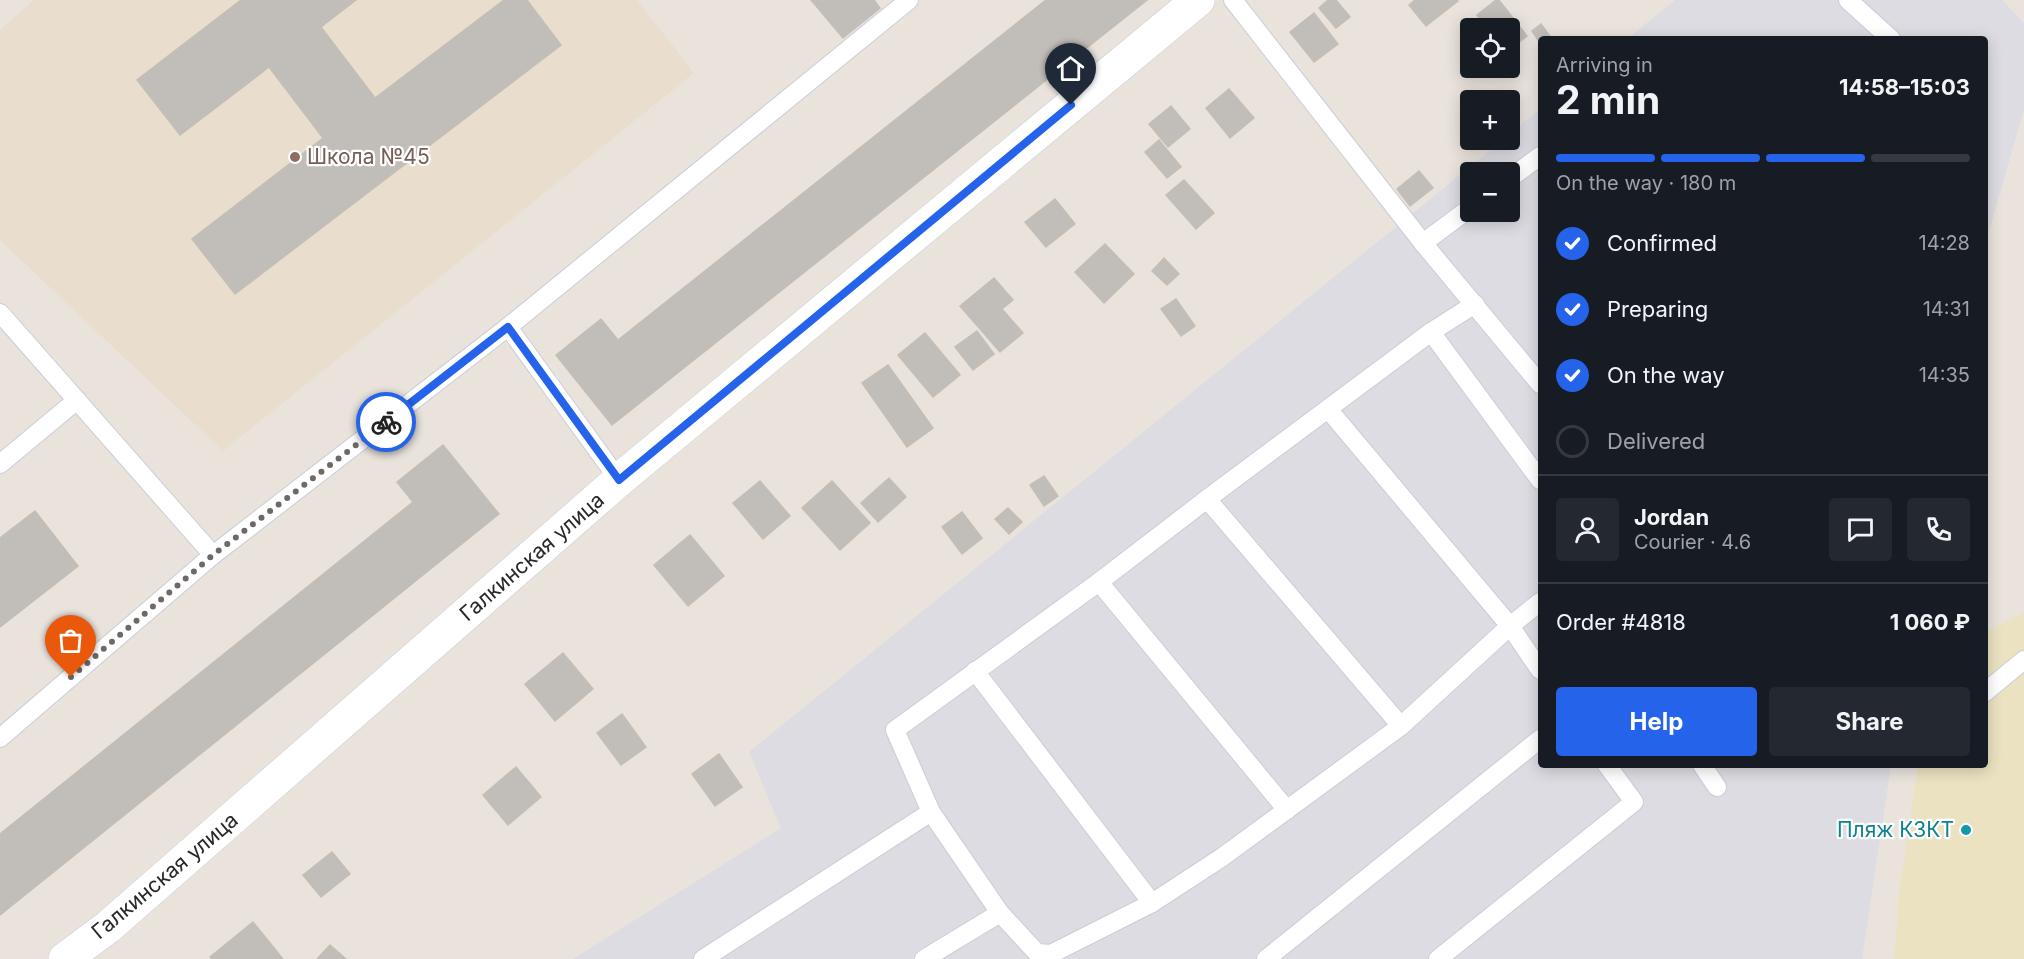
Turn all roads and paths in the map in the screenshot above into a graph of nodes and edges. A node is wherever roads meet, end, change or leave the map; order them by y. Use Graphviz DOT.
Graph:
graph roads {
  1 [pos="909,0"];
  2 [pos="1198,0"];
  3 [pos="1233,0"];
  4 [pos="1848,0"];
  5 [pos="1888,36"];
  6 [pos="1537,164"];
  7 [pos="1520,173"];
  8 [pos="1460,215"];
  9 [pos="1422,243"];
  10 [pos="1475,304"];
  11 [pos="0,313"];
  12 [pos="508,327"];
  13 [pos="1431,332"];
  14 [pos="1538,382"];
  15 [pos="77,400"];
  16 [pos="1328,409"];
  17 [pos="0,464"];
  18 [pos="1538,477"];
  19 [pos="619,480"];
  20 [pos="1207,499"];
  21 [pos="213,555"];
  22 [pos="1099,582"];
  23 [pos="1538,604"];
  24 [pos="1510,626"];
  25 [pos="2024,660"];
  26 [pos="1538,667"];
  27 [pos="975,671"];
  28 [pos="1988,690"];
  29 [pos="1401,726"];
  30 [pos="0,738"];
  31 [pos="1538,741"];
  32 [pos="1609,768"];
  33 [pos="1704,768"];
  34 [pos="1718,787"];
  35 [pos="1287,810"];
  36 [pos="931,812"];
  37 [pos="1152,903"];
  38 [pos="1000,913"];
  39 [pos="65,959"];
  40 [pos="703,959"];
  41 [pos="924,959"];
  42 [pos="1266,959"];
  43 [pos="1438,959"];
  1 -- 12 [label="lane"];
  2 -- 19 [label="street, Галкинская улица"];
  3 -- 9 [label="lane"];
  4 -- 5 [label="lane"];
  6 -- 7 [label="lane"];
  8 -- 9 [label="lane"];
  9 -- 10 [label="lane"];
  10 -- 13 [label="lane"];
  10 -- 14 [label="lane"];
  11 -- 15 [label="lane"];
  12 -- 19 [label="lane"];
  12 -- 21 [label="lane"];
  13 -- 16 [label="lane"];
  13 -- 18 [label="lane"];
  15 -- 17 [label="lane"];
  15 -- 21 [label="lane"];
  16 -- 20 [label="lane"];
  16 -- 24 [label="lane"];
  19 -- 39 [label="street, Галкинская улица"];
  20 -- 22 [label="lane"];
  20 -- 29 [label="lane"];
  21 -- 30 [label="lane"];
  22 -- 27 [label="lane"];
  22 -- 35 [label="lane"];
  23 -- 24 [label="lane"];
  24 -- 26 [label="lane"];
  24 -- 29 [label="lane"];
  25 -- 28 [label="lane"];
  27 -- 36 [label="lane"];
  27 -- 37 [label="lane"];
  29 -- 35 [label="lane"];
  31 -- 42 [label="lane"];
  32 -- 43 [label="lane"];
  33 -- 34 [label="lane"];
  35 -- 37 [label="lane"];
  36 -- 38 [label="lane"];
  36 -- 40 [label="lane"];
  37 -- 38 [label="lane"];
  38 -- 41 [label="lane"];
}
